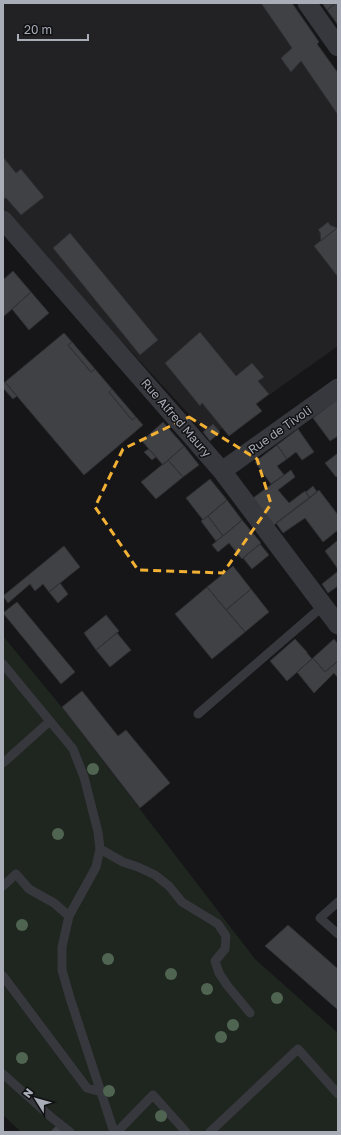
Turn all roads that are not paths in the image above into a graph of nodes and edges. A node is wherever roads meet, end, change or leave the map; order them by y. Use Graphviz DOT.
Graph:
graph roads {
  1 [pos="307,3"];
  2 [pos="338,47"];
  3 [pos="5,227"];
  4 [pos="338,388"];
  5 [pos="222,471"];
  6 [pos="323,606"];
  7 [pos="338,626"];
  8 [pos="3,664"];
  9 [pos="6,675"];
  10 [pos="198,714"];
  11 [pos="50,721"];
  12 [pos="3,763"];
  13 [pos="100,849"];
  14 [pos="3,886"];
  15 [pos="338,902"];
  16 [pos="69,916"];
  17 [pos="338,934"];
  18 [pos="3,976"];
  19 [pos="250,1013"];
  20 [pos="3,1074"];
  21 [pos="101,1092"];
  22 [pos="338,1094"];
  23 [pos="70,1132"];
  24 [pos="114,1132"];
  25 [pos="117,1132"];
  26 [pos="186,1132"];
  27 [pos="210,1132"];
  1 -- 2 [label="street"];
  3 -- 5 [label="street, Rue Alfred Maury"];
  4 -- 5 [label="street, Rue de Tivoli"];
  5 -- 6 [label="street, Rue Alfred Maury"];
  6 -- 7 [label="street, Rue Alfred Maury"];
  6 -- 10 [label="lane"];
  8 -- 9 [label="lane"];
  9 -- 11 [label="lane"];
  11 -- 12 [label="lane"];
  11 -- 13 [label="lane"];
  13 -- 16 [label="lane"];
  13 -- 19 [label="lane"];
  14 -- 16 [label="lane"];
  15 -- 17 [label="lane"];
  16 -- 21 [label="lane"];
  18 -- 21 [label="lane"];
  20 -- 23 [label="lane"];
  21 -- 24 [label="lane"];
  22 -- 27 [label="lane"];
  25 -- 26 [label="lane"];
}
